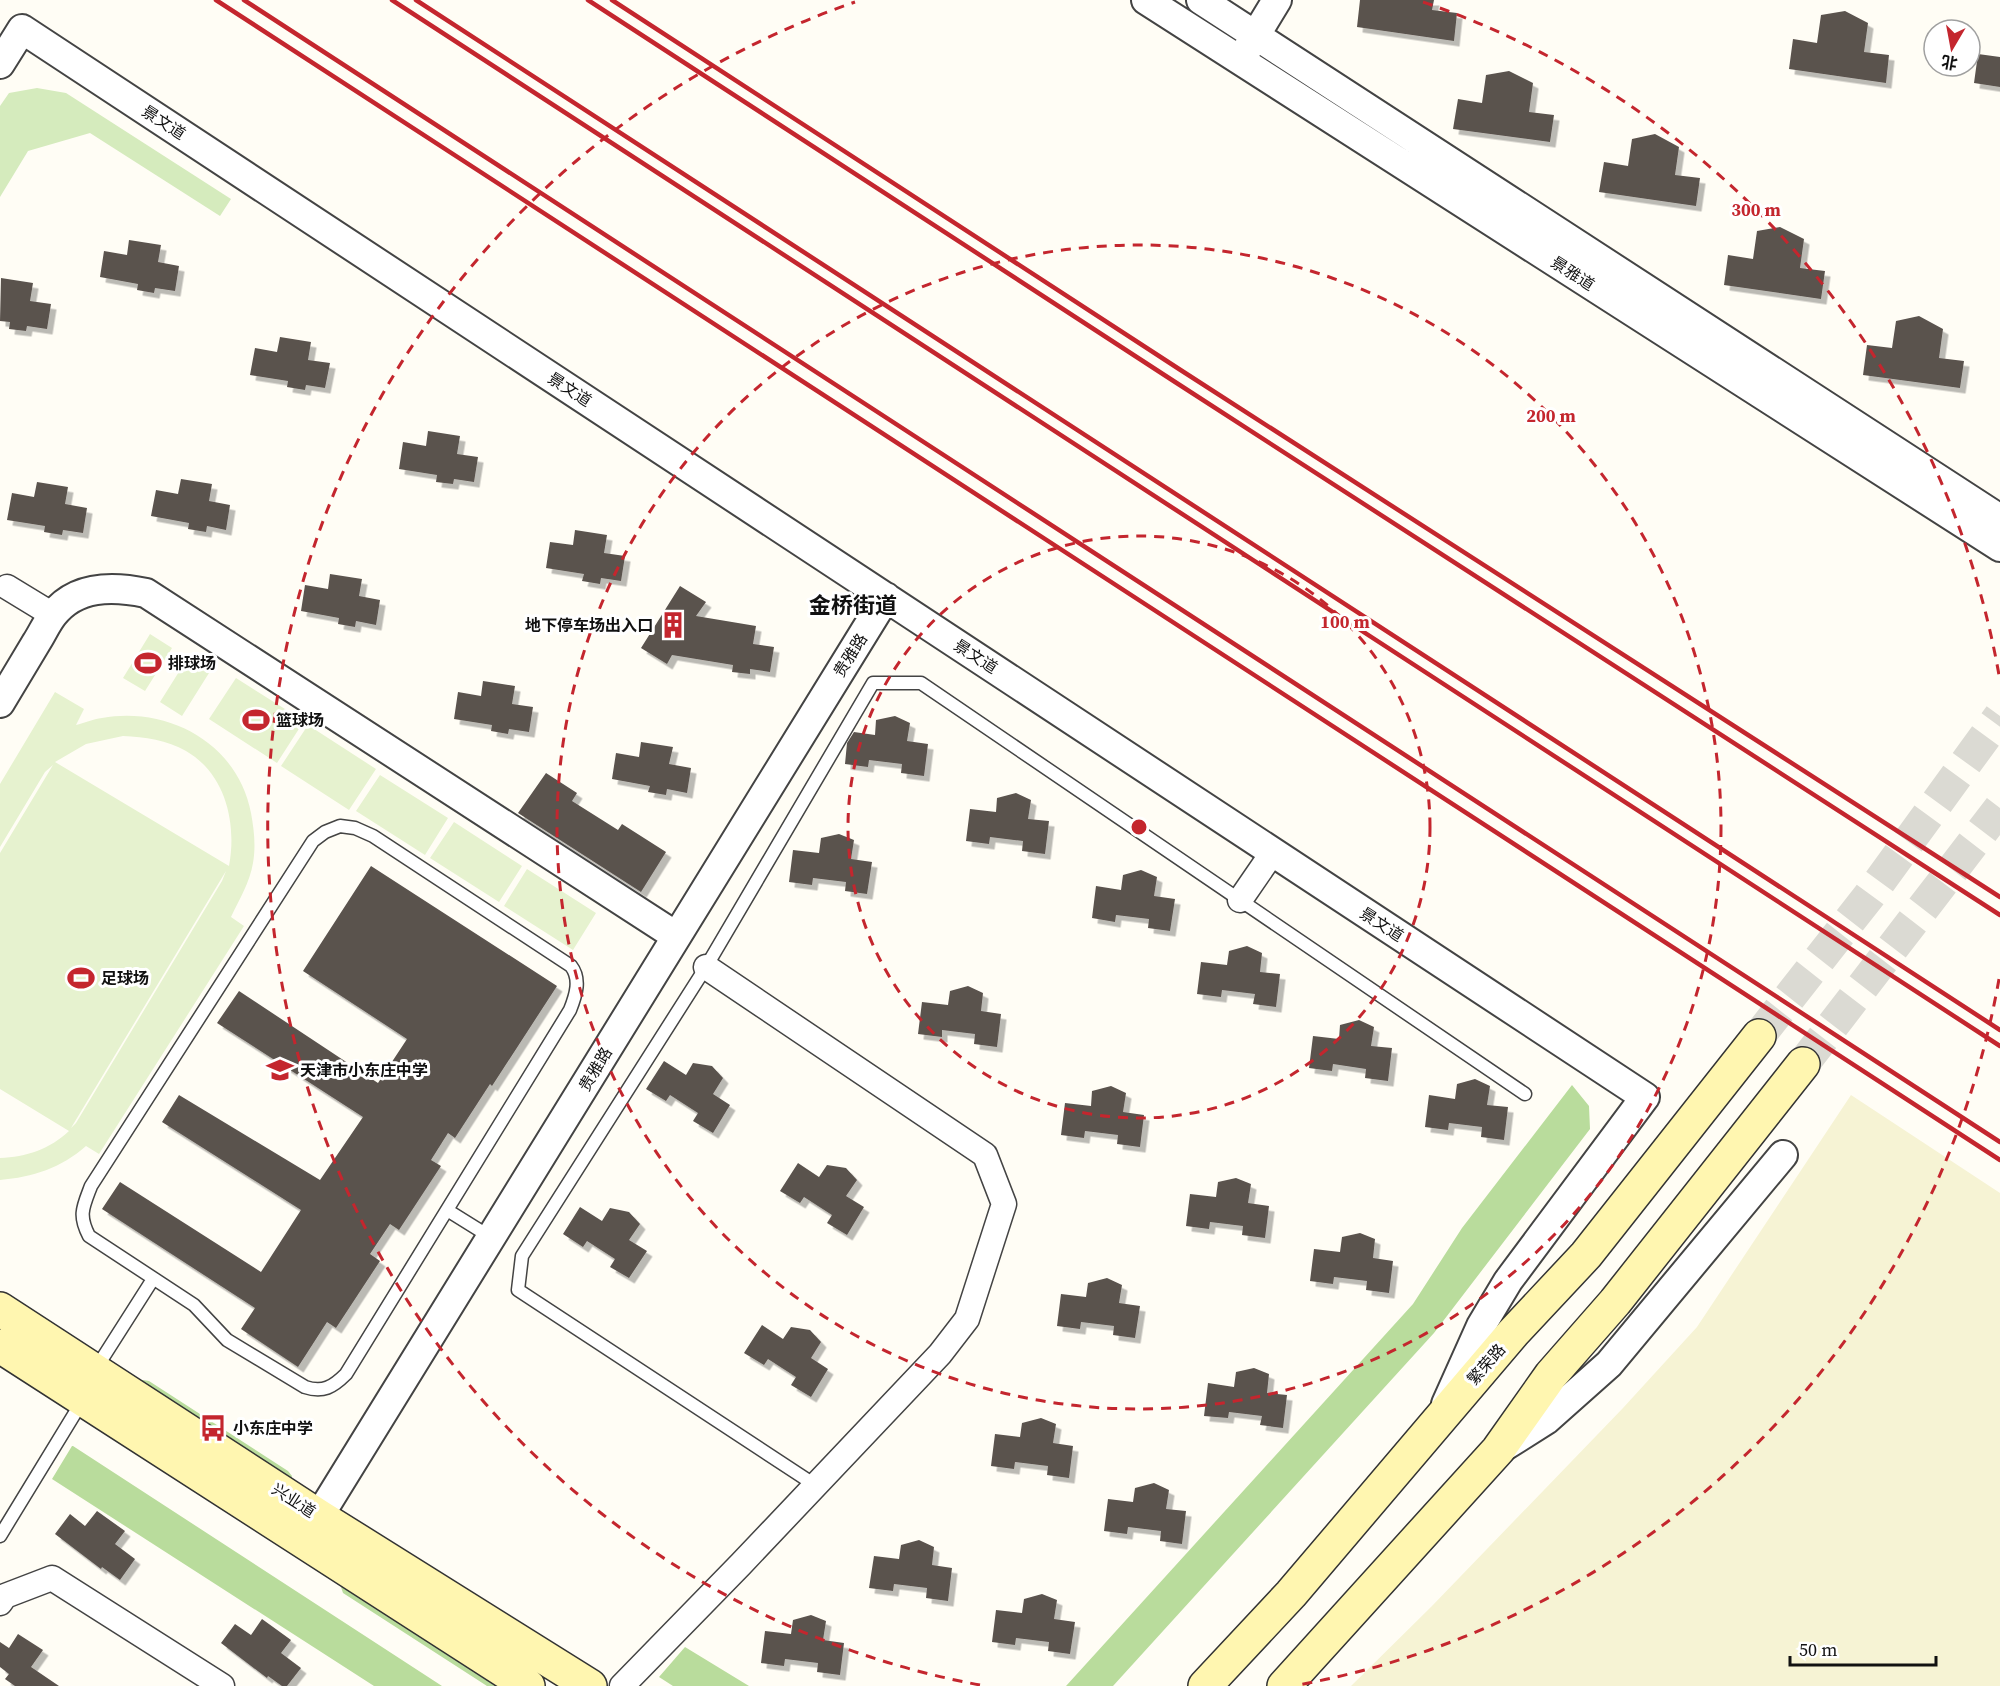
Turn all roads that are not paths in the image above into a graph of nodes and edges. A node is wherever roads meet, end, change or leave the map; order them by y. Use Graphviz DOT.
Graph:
graph roads {
  1 [pos="1146,0"];
  2 [pos="1277,0"];
  3 [pos="1214,4"];
  4 [pos="1202,35"];
  5 [pos="1255,36"];
  6 [pos="1240,60"];
  7 [pos="0,64"];
  8 [pos="2000,519"];
  9 [pos="2000,547"];
  10 [pos="7,587"];
  11 [pos="886,597"];
  12 [pos="53,615"];
  13 [pos="0,703"];
  14 [pos="1273,852"];
  15 [pos="1240,900"];
  16 [pos="676,936"];
  17 [pos="706,967"];
  18 [pos="1759,1035"];
  19 [pos="1803,1064"];
  20 [pos="1525,1094"];
  21 [pos="1783,1155"];
  22 [pos="447,1210"];
  23 [pos="492,1238"];
  24 [pos="153,1279"];
  25 [pos="0,1310"];
  26 [pos="0,1346"];
  27 [pos="89,1385"];
  28 [pos="1440,1419"];
  29 [pos="1498,1450"];
  30 [pos="815,1485"];
  31 [pos="312,1529"];
  32 [pos="0,1536"];
  33 [pos="0,1603"];
  34 [pos="222,1686"];
  35 [pos="528,1686"];
  36 [pos="590,1686"];
  37 [pos="622,1686"];
  38 [pos="1205,1686"];
  39 [pos="1284,1686"];
  1 -- 4 [label="street, 景雅道"];
  2 -- 5 [label="street"];
  3 -- 4 [label="street"];
  3 -- 5 [label="street, 景雅道"];
  4 -- 6 [label="street, 景雅道"];
  5 -- 6 [label="street"];
  5 -- 8 [label="street, 景雅道"];
  6 -- 9 [label="street, 景雅道"];
  7 -- 11 [label="street, 景文道"];
  10 -- 12 [label="street"];
  11 -- 14 [label="street, 景文道"];
  11 -- 16 [label="street, 贵雅路"];
  12 -- 13 [label="street"];
  12 -- 16 [label="street"];
  14 -- 15 [label="street"];
  14 -- 28 [label="street, 景文道"];
  15 -- 17 [label="lane"];
  15 -- 20 [label="lane"];
  16 -- 23 [label="street, 贵雅路"];
  17 -- 30 [label="lane"];
  17 -- 30 [label="street"];
  18 -- 28 [label="main road, 繁荣路"];
  19 -- 29 [label="main road"];
  21 -- 29 [label="street"];
  22 -- 23 [label="lane"];
  22 -- 24 [label="lane"];
  22 -- 24 [label="lane"];
  23 -- 31 [label="street, 贵雅路"];
  24 -- 27 [label="lane"];
  25 -- 27 [label="main road, 兴业道"];
  26 -- 27 [label="main road, 兴业道"];
  27 -- 31 [label="main road, 兴业道"];
  27 -- 32 [label="lane"];
  28 -- 38 [label="main road, 繁荣路"];
  29 -- 39 [label="main road"];
  30 -- 37 [label="street"];
  31 -- 35 [label="main road, 兴业道"];
  31 -- 36 [label="main road, 兴业道"];
  33 -- 34 [label="street"];
}
